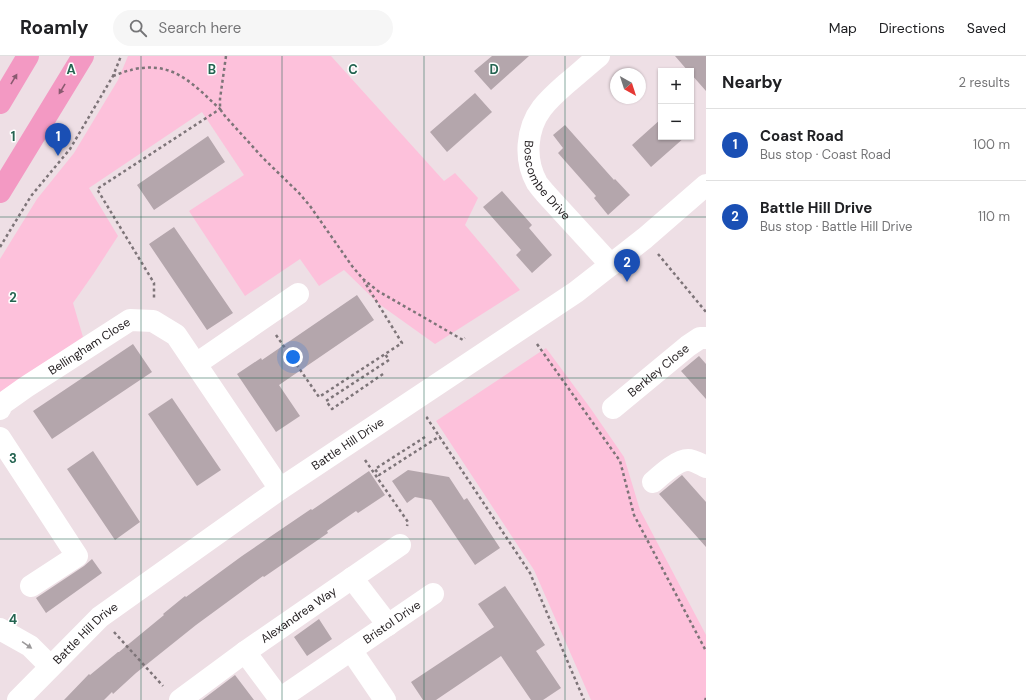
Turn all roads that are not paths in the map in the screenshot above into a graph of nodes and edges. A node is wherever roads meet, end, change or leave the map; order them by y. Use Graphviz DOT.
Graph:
graph roads {
  1 [pos="28,56"];
  2 [pos="83,56"];
  3 [pos="599,56"];
  4 [pos="0,103"];
  5 [pos="706,185"];
  6 [pos="0,192"];
  7 [pos="610,265"];
  8 [pos="298,294"];
  9 [pos="706,338"];
  10 [pos="196,364"];
  11 [pos="613,408"];
  12 [pos="0,409"];
  13 [pos="0,438"];
  14 [pos="706,467"];
  15 [pos="652,482"];
  16 [pos="280,489"];
  17 [pos="400,545"];
  18 [pos="352,578"];
  19 [pos="32,586"];
  20 [pos="433,594"];
  21 [pos="388,625"];
  22 [pos="0,629"];
  23 [pos="351,650"];
  24 [pos="245,652"];
  25 [pos="50,666"];
  26 [pos="173,694"];
  27 [pos="279,699"];
  28 [pos="18,700"];
  29 [pos="384,700"];
  4 -- 1 [label="highway, one-way"];
  2 -- 6 [label="highway, one-way"];
  3 -- 7 [label="street, Boscombe Drive"];
  5 -- 7 [label="street, Battle Hill Drive"];
  7 -- 16 [label="street, Battle Hill Drive"];
  8 -- 10 [label="street"];
  9 -- 11 [label="street, Berkley Close"];
  10 -- 12 [label="street, Bellingham Close"];
  10 -- 16 [label="street, Bellingham Close"];
  13 -- 19 [label="street"];
  14 -- 15 [label="street"];
  16 -- 25 [label="street, Battle Hill Drive"];
  17 -- 18 [label="street, Alexandrea Way"];
  18 -- 21 [label="street"];
  18 -- 24 [label="street, Alexandrea Way"];
  20 -- 21 [label="street, Bristol Drive"];
  21 -- 23 [label="street, Bristol Drive"];
  22 -- 25 [label="street, one-way"];
  23 -- 27 [label="street, Bristol Drive"];
  23 -- 29 [label="street, Bristol Drive"];
  24 -- 26 [label="street, Alexandrea Way"];
  24 -- 27 [label="street"];
  25 -- 28 [label="street, Battle Hill Drive"];
}
